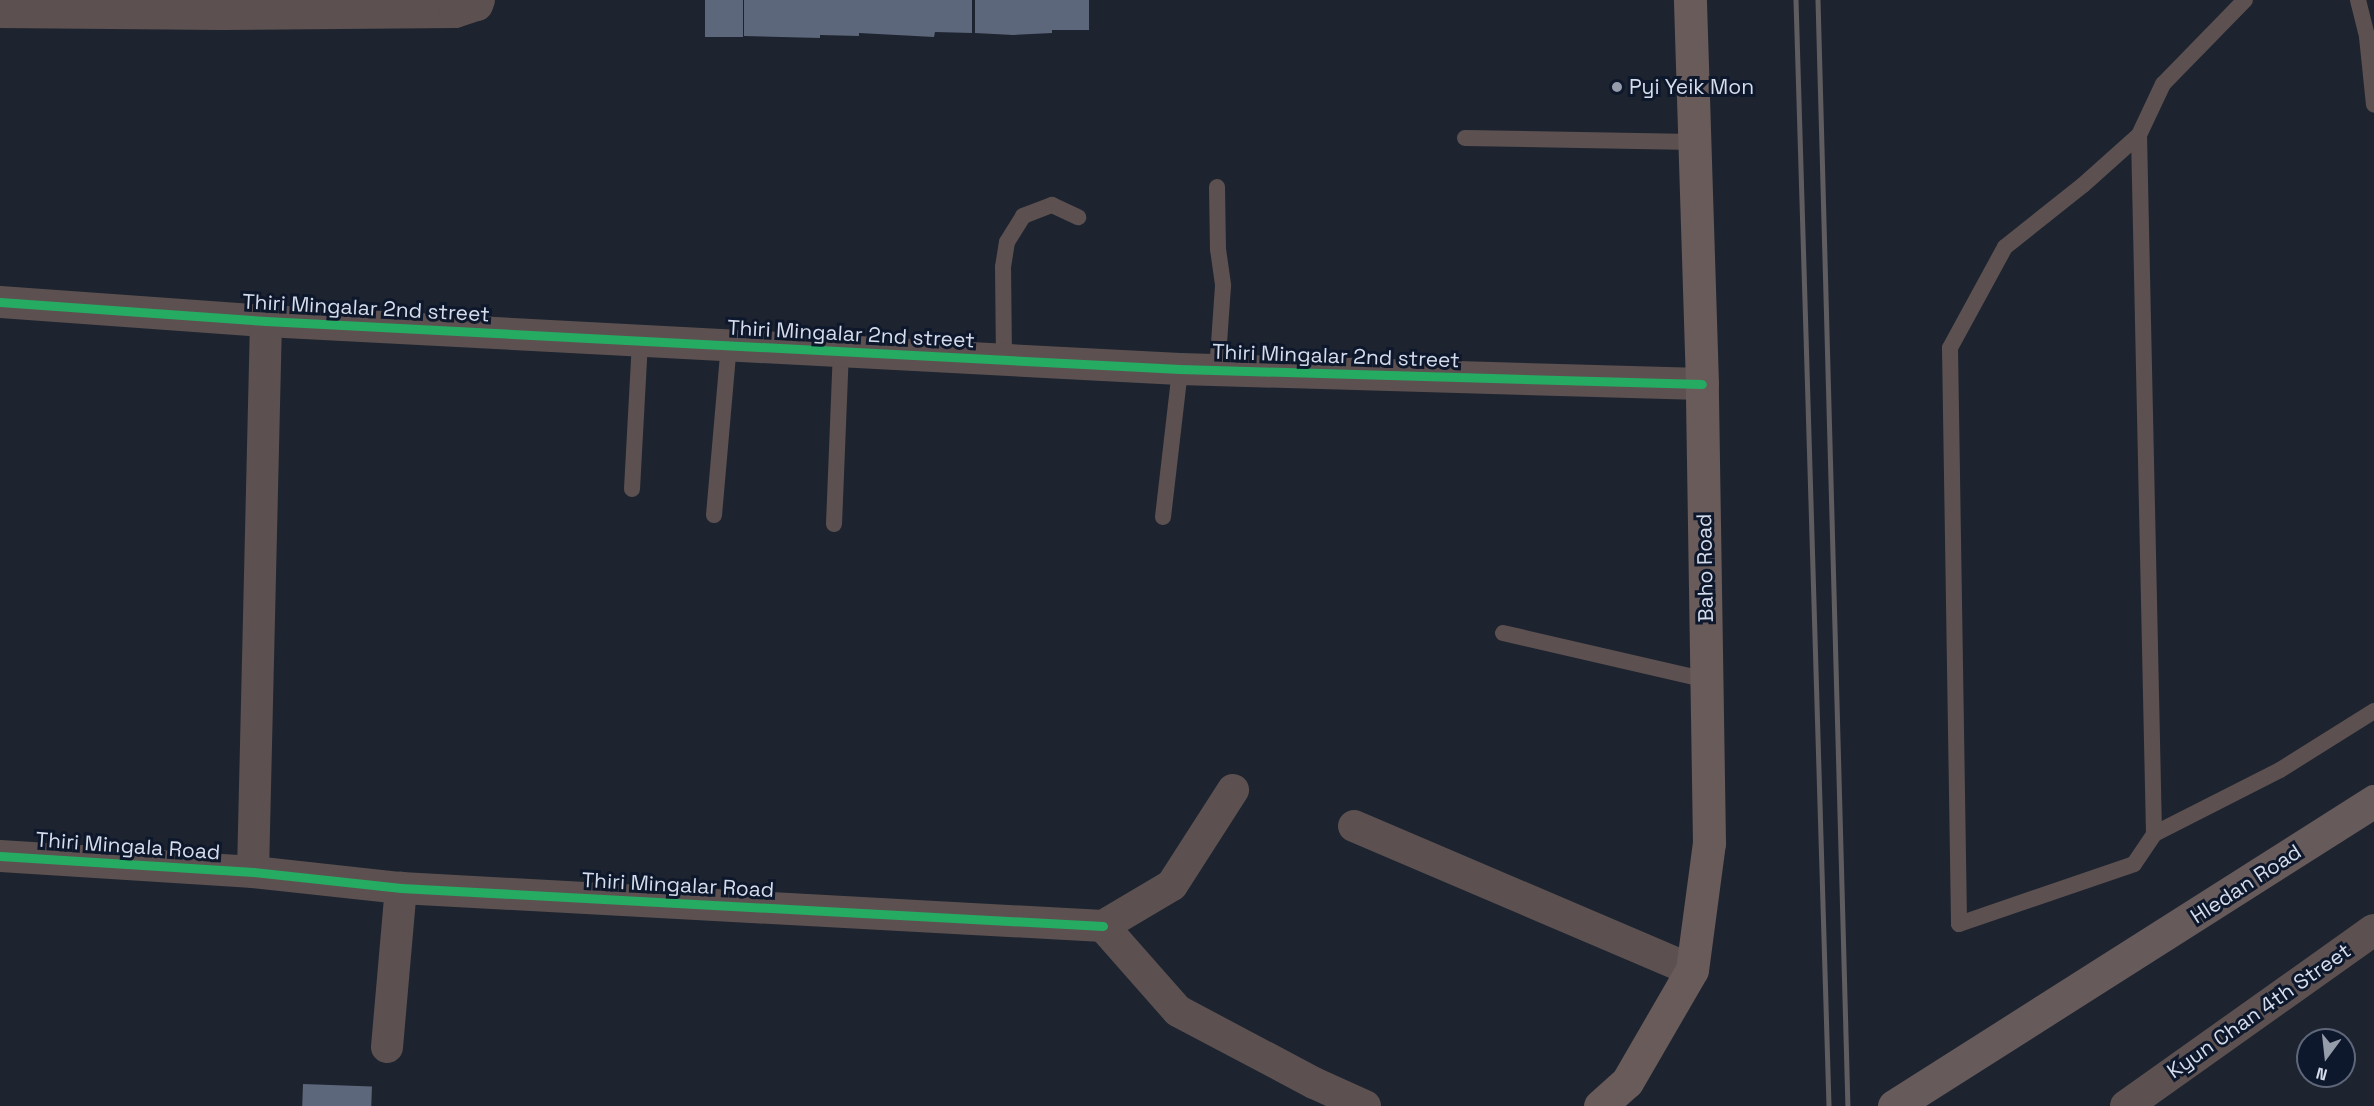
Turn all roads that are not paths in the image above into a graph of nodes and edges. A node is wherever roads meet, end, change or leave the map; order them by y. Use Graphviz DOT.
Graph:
graph roads {
  1 [pos="479,0"];
  2 [pos="1690,0"];
  3 [pos="2245,0"];
  4 [pos="2358,0"];
  5 [pos="222,7"];
  6 [pos="0,12"];
  7 [pos="2374,105"];
  8 [pos="2139,135"];
  9 [pos="1465,138"];
  10 [pos="1694,142"];
  11 [pos="1217,187"];
  12 [pos="1078,217"];
  13 [pos="0,302"];
  14 [pos="266,321"];
  15 [pos="640,340"];
  16 [pos="729,345"];
  17 [pos="841,351"];
  18 [pos="1004,360"];
  19 [pos="1180,369"];
  20 [pos="1217,371"];
  21 [pos="1702,384"];
  22 [pos="632,489"];
  23 [pos="714,515"];
  24 [pos="1162,517"];
  25 [pos="834,524"];
  26 [pos="1503,633"];
  27 [pos="1706,680"];
  28 [pos="2374,711"];
  29 [pos="1233,790"];
  30 [pos="2374,801"];
  31 [pos="1354,826"];
  32 [pos="2154,834"];
  33 [pos="0,856"];
  34 [pos="253,873"];
  35 [pos="401,888"];
  36 [pos="1102,926"];
  37 [pos="2374,930"];
  38 [pos="1692,970"];
  39 [pos="387,1047"];
  40 [pos="2141,1101"];
  41 [pos="1365,1106"];
  42 [pos="1600,1106"];
  43 [pos="1894,1106"];
  1 -- 5 [label="street"];
  2 -- 10 [label="main road, Baho Road"];
  3 -- 8 [label="lane"];
  4 -- 7 [label="lane"];
  5 -- 6 [label="street"];
  8 -- 32 [label="lane"];
  8 -- 32 [label="lane"];
  9 -- 10 [label="lane"];
  10 -- 21 [label="main road, Baho Road"];
  11 -- 20 [label="lane"];
  12 -- 18 [label="lane"];
  13 -- 14 [label="street, Thiri Mingalar 2nd street"];
  14 -- 15 [label="street, Thiri Mingalar 2nd street"];
  14 -- 34 [label="street"];
  15 -- 16 [label="street, Thiri Mingalar 2nd street"];
  15 -- 22 [label="lane"];
  16 -- 17 [label="street, Thiri Mingalar 2nd street"];
  16 -- 23 [label="lane"];
  17 -- 18 [label="street, Thiri Mingalar 2nd street"];
  17 -- 25 [label="lane"];
  18 -- 19 [label="street, Thiri Mingalar 2nd street"];
  19 -- 20 [label="street, Thiri Mingalar 2nd street"];
  19 -- 24 [label="lane"];
  20 -- 21 [label="street, Thiri Mingalar 2nd street"];
  21 -- 27 [label="main road, Baho Road"];
  26 -- 27 [label="lane"];
  27 -- 38 [label="main road, Baho Road"];
  28 -- 32 [label="lane"];
  29 -- 36 [label="street"];
  30 -- 43 [label="main road, Hledan Road"];
  31 -- 38 [label="street"];
  33 -- 34 [label="street, Thiri Mingala Road"];
  34 -- 35 [label="street, Thiri Mingalar Road"];
  35 -- 36 [label="street, Thiri Mingalar Road"];
  35 -- 39 [label="street"];
  36 -- 41 [label="street"];
  37 -- 40 [label="street, Kyun Chan 4th Street"];
  38 -- 42 [label="main road, Baho Road"];
}
